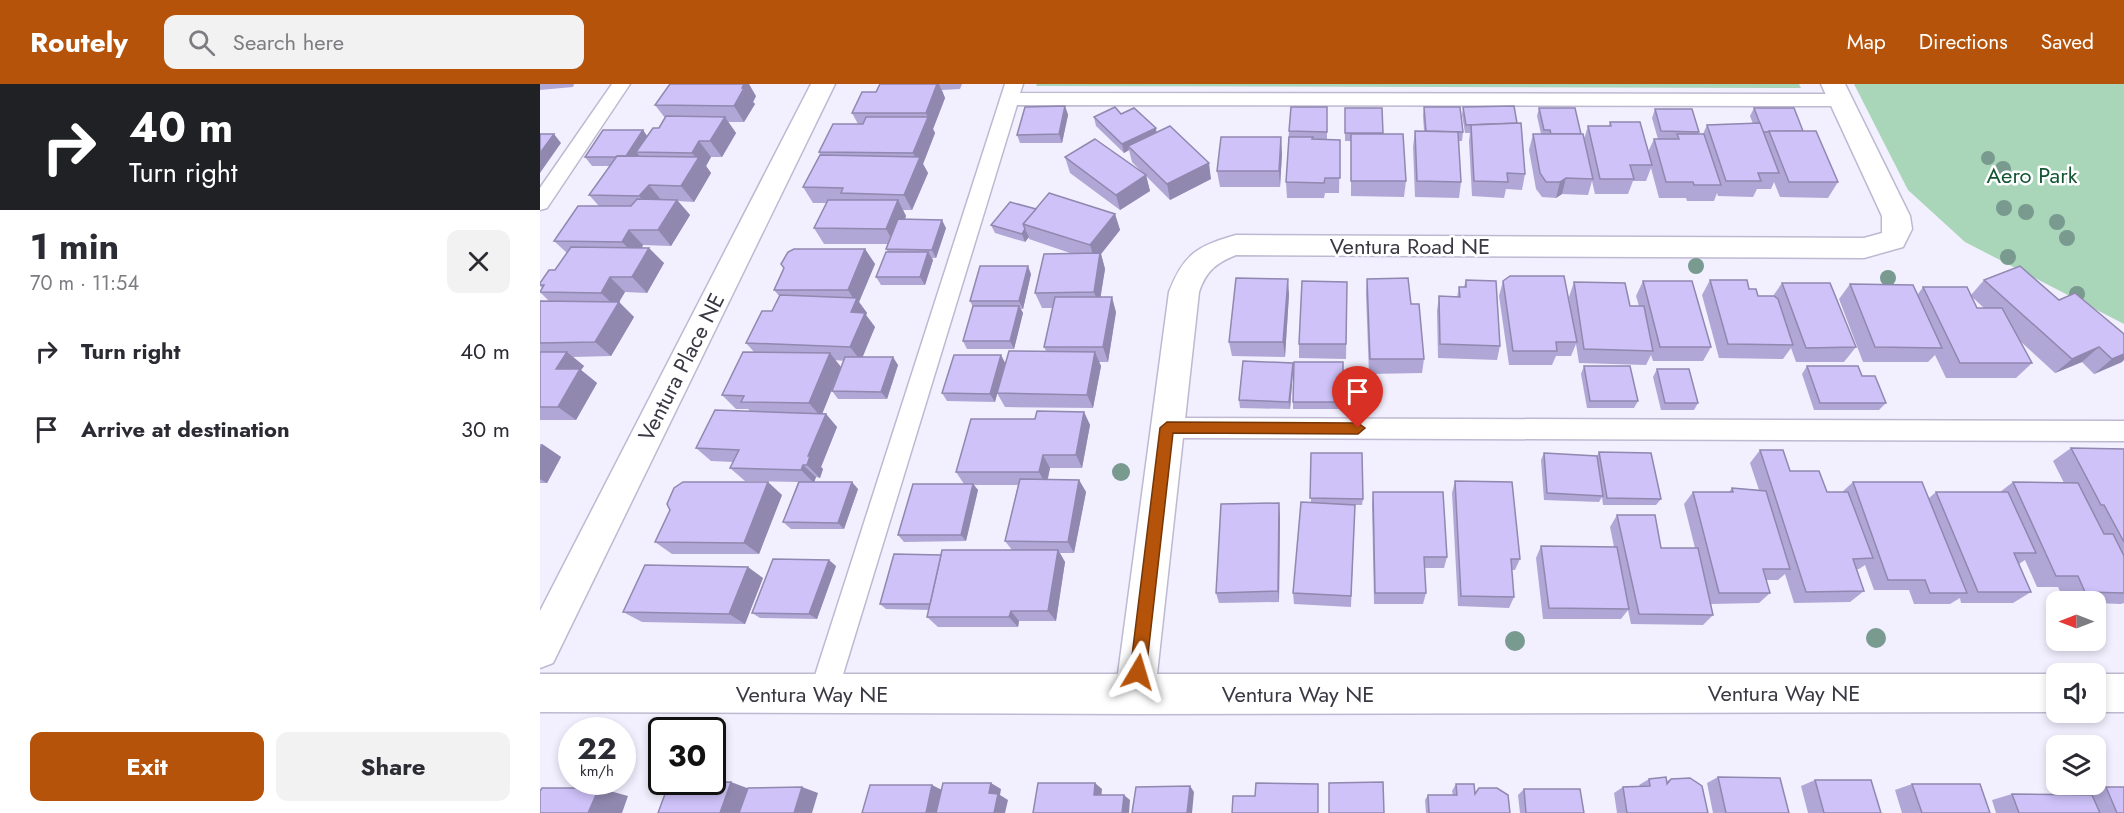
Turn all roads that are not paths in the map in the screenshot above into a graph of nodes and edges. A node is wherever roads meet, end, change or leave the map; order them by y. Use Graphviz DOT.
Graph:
graph roads {
  1 [pos="621,84"];
  2 [pos="823,84"];
  3 [pos="1012,91"];
  4 [pos="1837,92"];
  5 [pos="540,203"];
  6 [pos="1167,428"];
  7 [pos="2124,431"];
  8 [pos="540,650"];
  9 [pos="540,693"];
  10 [pos="823,693"];
  11 [pos="2046,693"];
  12 [pos="2106,693"];
  13 [pos="2124,693"];
  14 [pos="1135,694"];
  1 -- 5 [label="lane"];
  2 -- 8 [label="street, Ventura Place NE"];
  3 -- 4 [label="lane"];
  3 -- 10 [label="lane"];
  4 -- 6 [label="street, Ventura Road NE"];
  6 -- 7 [label="lane"];
  6 -- 14 [label="street, Ventura Road NE"];
  9 -- 10 [label="street, Ventura Way NE"];
  10 -- 14 [label="street, Ventura Way NE"];
  11 -- 14 [label="street, Ventura Way NE"];
  12 -- 13 [label="street"];
}
